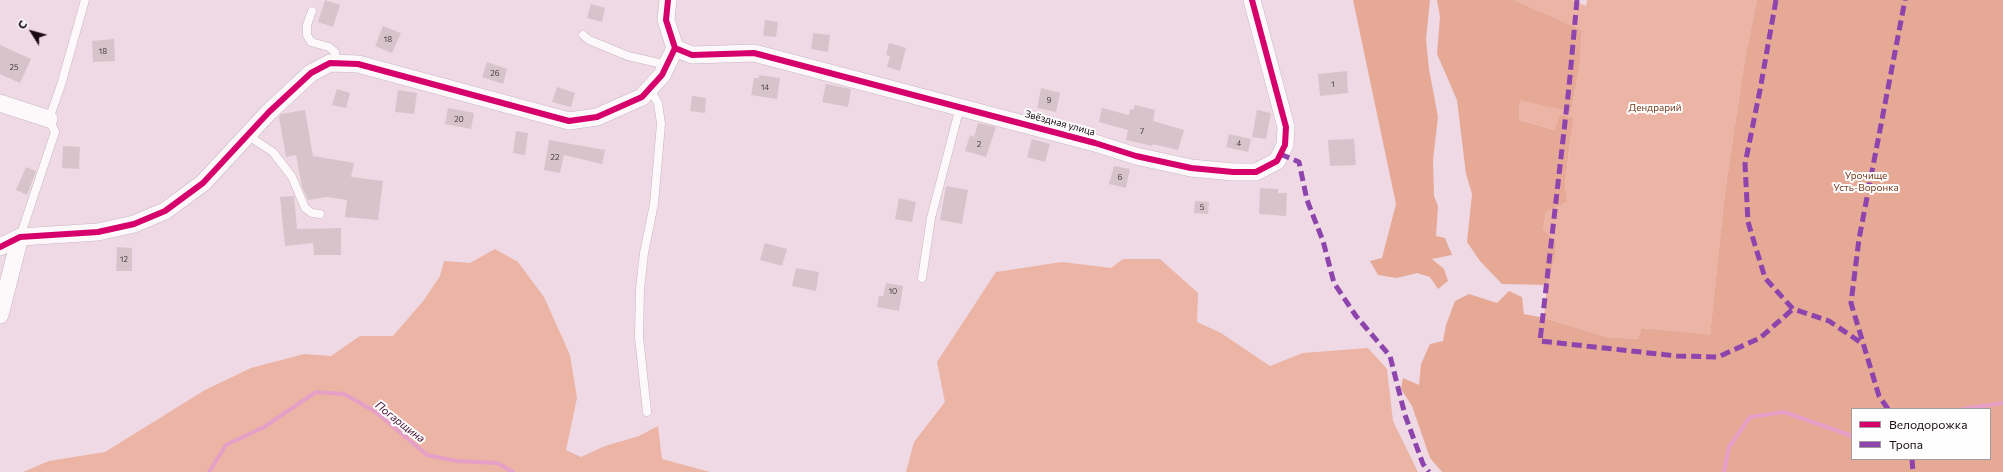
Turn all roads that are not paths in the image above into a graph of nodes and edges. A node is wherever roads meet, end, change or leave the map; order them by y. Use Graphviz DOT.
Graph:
graph roads {
  1 [pos="84,0"];
  2 [pos="668,0"];
  3 [pos="1252,0"];
  4 [pos="312,11"];
  5 [pos="583,35"];
  6 [pos="675,48"];
  7 [pos="336,64"];
  8 [pos="667,65"];
  9 [pos="649,88"];
  10 [pos="0,103"];
  11 [pos="960,107"];
  12 [pos="49,119"];
  13 [pos="247,136"];
  14 [pos="320,214"];
  15 [pos="20,237"];
  16 [pos="0,247"];
  17 [pos="922,278"];
  18 [pos="0,315"];
  19 [pos="647,412"];
  1 -- 12 [label="lane"];
  2 -- 6 [label="street"];
  3 -- 11 [label="street, Звёздная улица"];
  4 -- 7 [label="lane"];
  5 -- 8 [label="lane"];
  6 -- 8 [label="street"];
  6 -- 11 [label="street, Звёздная улица"];
  7 -- 9 [label="street"];
  7 -- 13 [label="street"];
  8 -- 9 [label="street"];
  9 -- 19 [label="lane"];
  10 -- 12 [label="street"];
  11 -- 17 [label="lane"];
  12 -- 15 [label="lane"];
  13 -- 14 [label="lane"];
  13 -- 15 [label="street"];
  15 -- 16 [label="street"];
  15 -- 18 [label="street"];
}
